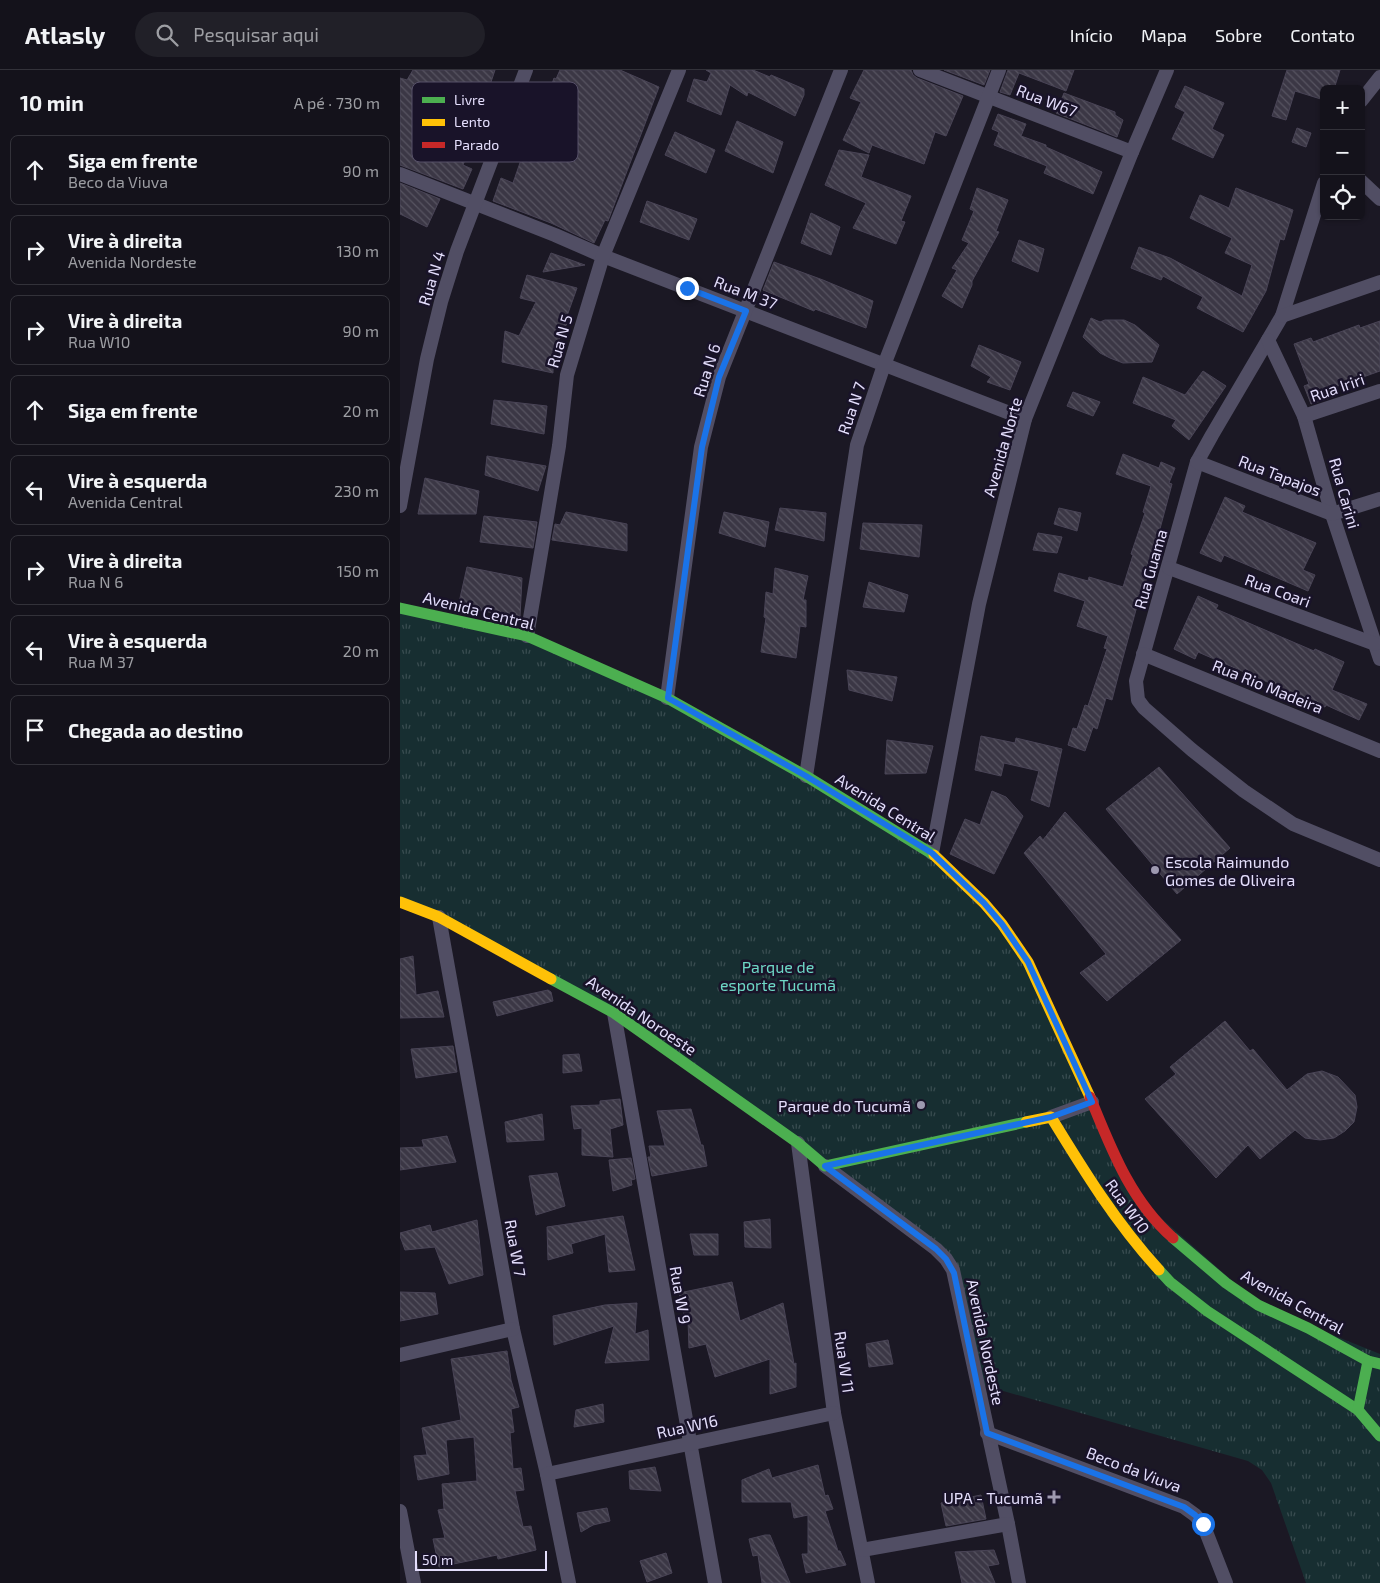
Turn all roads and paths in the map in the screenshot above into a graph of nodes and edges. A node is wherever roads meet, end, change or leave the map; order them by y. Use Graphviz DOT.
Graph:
graph roads {
  1 [pos="526,70"];
  2 [pos="679,70"];
  3 [pos="840,70"];
  4 [pos="920,70"];
  5 [pos="999,70"];
  6 [pos="1167,70"];
  7 [pos="1380,77"];
  8 [pos="521,82"];
  9 [pos="988,96"];
  10 [pos="1365,96"];
  11 [pos="1132,152"];
  12 [pos="491,162"];
  13 [pos="400,174"];
  14 [pos="1365,185"];
  15 [pos="1320,196"];
  16 [pos="1380,198"];
  17 [pos="475,204"];
  18 [pos="603,256"];
  19 [pos="1380,282"];
  20 [pos="746,311"];
  21 [pos="1282,316"];
  22 [pos="1268,340"];
  23 [pos="884,365"];
  24 [pos="1380,391"];
  25 [pos="1304,416"];
  26 [pos="1025,419"];
  27 [pos="1197,462"];
  28 [pos="1380,499"];
  29 [pos="400,506"];
  30 [pos="1332,514"];
  31 [pos="1169,568"];
  32 [pos="400,608"];
  33 [pos="527,636"];
  34 [pos="1375,644"];
  35 [pos="1143,654"];
  36 [pos="1380,658"];
  37 [pos="668,698"];
  38 [pos="1380,751"];
  39 [pos="806,776"];
  40 [pos="932,853"];
  41 [pos="1380,860"];
  42 [pos="400,902"];
  43 [pos="439,917"];
  44 [pos="614,1013"];
  45 [pos="1092,1102"];
  46 [pos="1051,1117"];
  47 [pos="798,1144"];
  48 [pos="825,1166"];
  49 [pos="513,1329"];
  50 [pos="400,1355"];
  51 [pos="1368,1361"];
  52 [pos="1380,1364"];
  53 [pos="1358,1410"];
  54 [pos="834,1413"];
  55 [pos="987,1433"];
  56 [pos="1380,1436"];
  57 [pos="690,1444"];
  58 [pos="547,1474"];
  59 [pos="400,1511"];
  60 [pos="1008,1524"];
  61 [pos="862,1550"];
  62 [pos="414,1583"];
  63 [pos="568,1583"];
  64 [pos="715,1583"];
  65 [pos="868,1583"];
  66 [pos="1019,1583"];
  67 [pos="1226,1583"];
  1 -- 8 [label="street, Rua N 4"];
  2 -- 18 [label="street, Rua N 5"];
  3 -- 20 [label="street, Rua N 6"];
  4 -- 9 [label="street, Rua W67"];
  5 -- 9 [label="street, Rua N 7"];
  6 -- 11 [label="street, Avenida Norte"];
  7 -- 10 [label="street"];
  9 -- 11 [label="street, Rua W67"];
  9 -- 23 [label="street, Rua N 7"];
  11 -- 26 [label="street, Avenida Norte"];
  12 -- 17 [label="street, Rua N 4"];
  13 -- 17 [label="street, Rua M 37"];
  14 -- 16 [label="street"];
  15 -- 21 [label="street, Rua Guama"];
  17 -- 18 [label="street, Rua M 37"];
  17 -- 29 [label="street, Rua N 4"];
  18 -- 20 [label="street, Rua M 37"];
  18 -- 33 [label="street, Rua N 5"];
  19 -- 21 [label="street"];
  20 -- 23 [label="street, Rua M 37"];
  20 -- 37 [label="street, Rua N 6"];
  21 -- 22 [label="street, Rua Guama"];
  22 -- 25 [label="street, Rua Carini"];
  22 -- 27 [label="street, Rua Guama"];
  23 -- 26 [label="street, Rua M 37"];
  23 -- 39 [label="street, Rua N 7"];
  24 -- 25 [label="street, Rua Iriri"];
  25 -- 30 [label="street, Rua Carini"];
  26 -- 40 [label="street, Avenida Norte"];
  27 -- 30 [label="street, Rua Tapajos"];
  27 -- 31 [label="street, Rua Guama"];
  28 -- 30 [label="street, Rua Tapajos"];
  30 -- 34 [label="street, Rua Carini"];
  31 -- 34 [label="street, Rua Coari"];
  31 -- 35 [label="street, Rua Guama"];
  32 -- 33 [label="street, Avenida Central"];
  33 -- 37 [label="street, Avenida Central"];
  34 -- 36 [label="street, Rua Carini"];
  35 -- 38 [label="street, Rua Rio Madeira"];
  35 -- 41 [label="street, Rua Guama"];
  37 -- 39 [label="street, Avenida Central"];
  39 -- 40 [label="street, Avenida Central"];
  40 -- 45 [label="street, Avenida Central"];
  42 -- 43 [label="street, Avenida Noroeste"];
  43 -- 44 [label="street, Avenida Noroeste"];
  43 -- 49 [label="street, Rua W 7"];
  44 -- 47 [label="street, Avenida Noroeste"];
  44 -- 57 [label="street, Rua W 9"];
  45 -- 46 [label="street"];
  45 -- 51 [label="street, Avenida Central"];
  46 -- 48 [label="street"];
  46 -- 53 [label="street, Rua W10"];
  47 -- 48 [label="street, Avenida Noroeste"];
  47 -- 54 [label="street, Rua W 11"];
  48 -- 55 [label="street, Avenida Nordeste"];
  49 -- 50 [label="street"];
  49 -- 58 [label="street, Rua W 7"];
  51 -- 52 [label="street, Avenida Central"];
  51 -- 53 [label="street"];
  53 -- 56 [label="street, Rua W10"];
  54 -- 57 [label="street, Rua W16"];
  54 -- 61 [label="street, Rua W 11"];
  55 -- 60 [label="street, Avenida Nordeste"];
  55 -- 67 [label="street, Beco da Viuva"];
  57 -- 58 [label="street, Rua W16"];
  57 -- 64 [label="street, Rua W 9"];
  58 -- 63 [label="street, Rua W 7"];
  59 -- 62 [label="street"];
  60 -- 61 [label="street"];
  60 -- 66 [label="street, Avenida Nordeste"];
  61 -- 65 [label="street, Rua W 11"];
}
